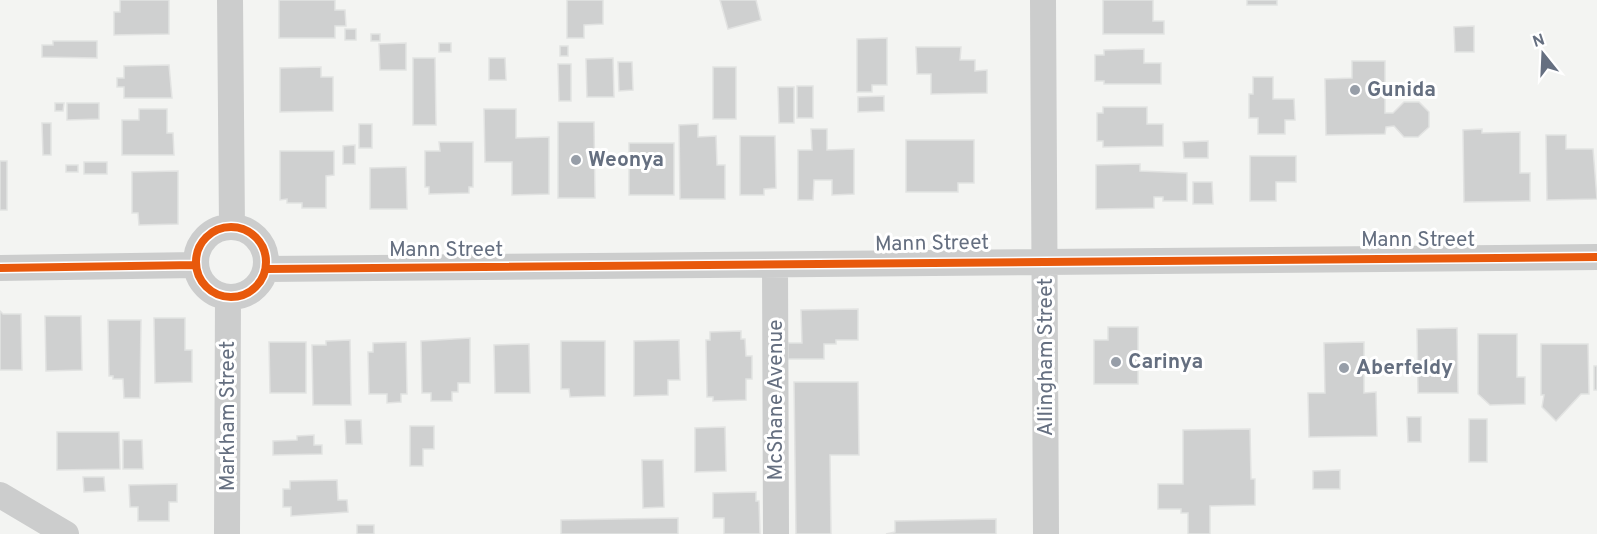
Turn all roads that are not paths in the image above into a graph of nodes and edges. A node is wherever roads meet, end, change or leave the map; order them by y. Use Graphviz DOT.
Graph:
graph roads {
  1 [pos="230,0"];
  2 [pos="1043,0"];
  3 [pos="232,227"];
  4 [pos="1597,257"];
  5 [pos="1046,260"];
  6 [pos="196,265"];
  7 [pos="776,266"];
  8 [pos="0,268"];
  9 [pos="267,268"];
  10 [pos="228,298"];
  11 [pos="0,495"];
  12 [pos="66,534"];
  13 [pos="227,534"];
  14 [pos="776,534"];
  15 [pos="1046,534"];
  1 -- 3 [label="street"];
  2 -- 5 [label="street, Allingham Street"];
  3 -- 6 [label="street"];
  3 -- 9 [label="street"];
  4 -- 5 [label="street, Mann Street"];
  5 -- 7 [label="street, Mann Street"];
  5 -- 15 [label="street, Allingham Street"];
  6 -- 8 [label="street"];
  6 -- 10 [label="street"];
  7 -- 9 [label="street, Mann Street"];
  7 -- 14 [label="street, McShane Avenue"];
  9 -- 10 [label="street"];
  10 -- 13 [label="street, Markham Street"];
  11 -- 12 [label="street"];
}
